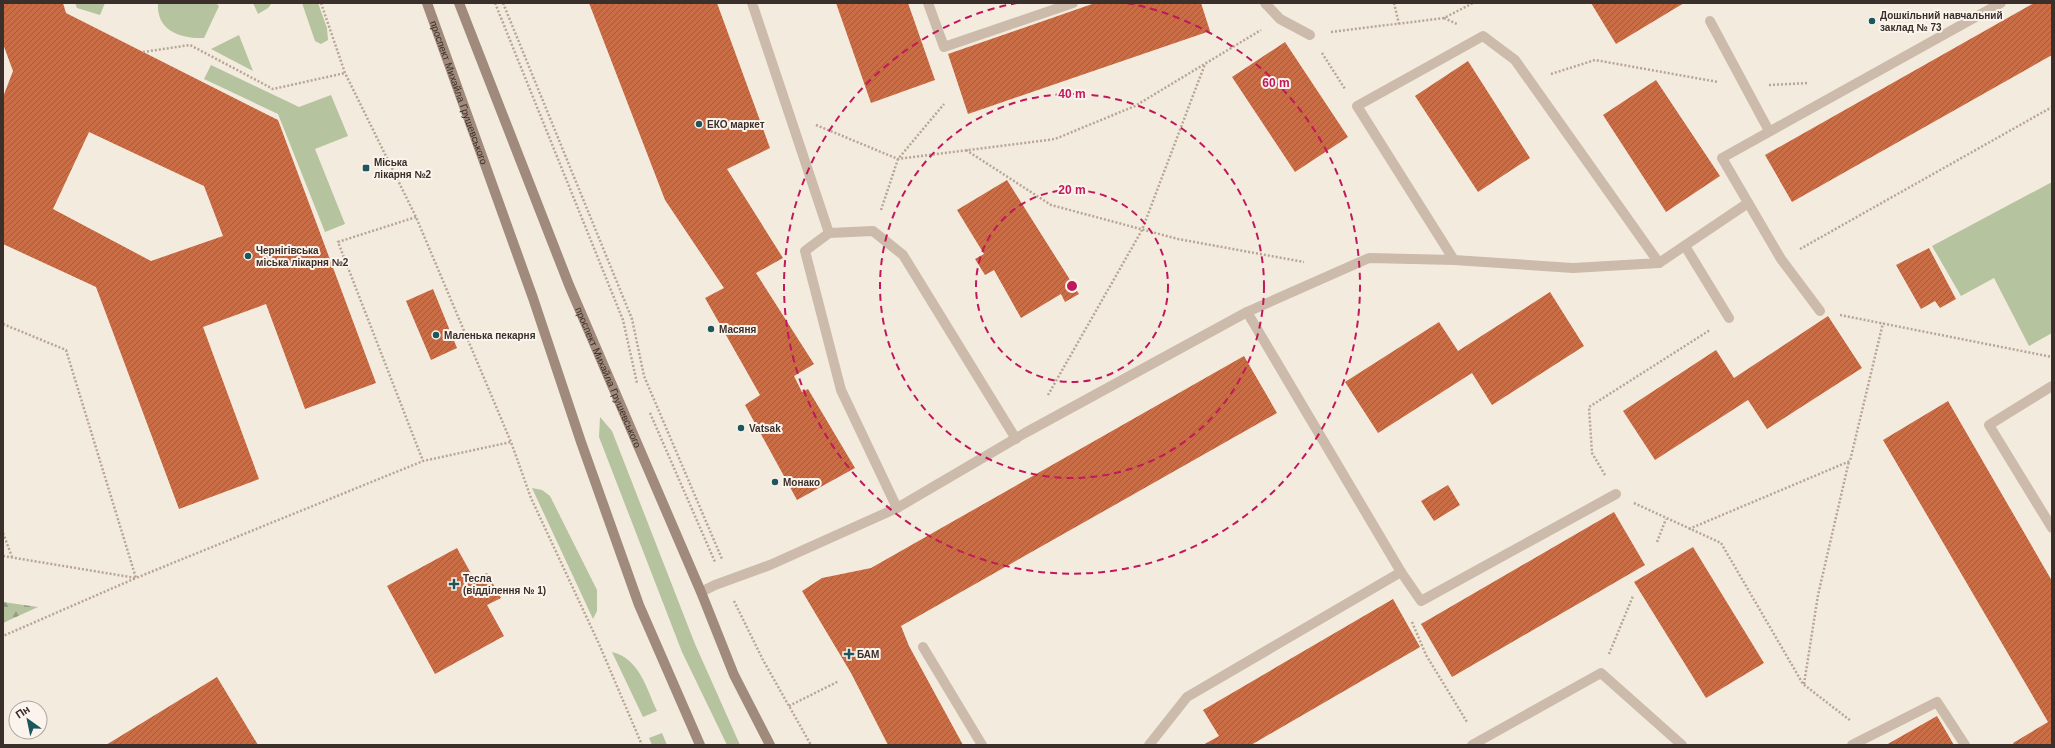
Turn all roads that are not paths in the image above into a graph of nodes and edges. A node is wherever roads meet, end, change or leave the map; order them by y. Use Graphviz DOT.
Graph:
graph roads {
  1 [pos="427,3"];
  2 [pos="459,3"];
  3 [pos="752,3"];
  4 [pos="928,3"];
  5 [pos="1073,3"];
  6 [pos="1264,3"];
  7 [pos="2001,3"];
  8 [pos="1710,21"];
  9 [pos="1310,35"];
  10 [pos="1769,131"];
  11 [pos="1748,203"];
  12 [pos="829,233"];
  13 [pos="1685,246"];
  14 [pos="1454,260"];
  15 [pos="1659,263"];
  16 [pos="1820,311"];
  17 [pos="1247,312"];
  18 [pos="1729,318"];
  19 [pos="2052,386"];
  20 [pos="1016,439"];
  21 [pos="1616,494"];
  22 [pos="897,508"];
  23 [pos="2052,528"];
  24 [pos="1400,572"];
  25 [pos="701,592"];
  26 [pos="923,647"];
  27 [pos="1475,743"];
  28 [pos="700,745"];
  29 [pos="770,745"];
  30 [pos="982,745"];
  31 [pos="1149,745"];
  32 [pos="1682,745"];
  33 [pos="1852,745"];
  34 [pos="1964,745"];
  1 -- 28 [label="main road, проспект Михайла Грушевського"];
  2 -- 25 [label="main road, проспект Михайла Грушевського"];
  3 -- 12 [label="lane"];
  4 -- 5 [label="lane"];
  6 -- 9 [label="lane"];
  7 -- 10 [label="lane"];
  8 -- 10 [label="lane"];
  10 -- 11 [label="lane"];
  11 -- 13 [label="lane"];
  11 -- 16 [label="lane"];
  12 -- 20 [label="lane"];
  12 -- 22 [label="lane"];
  13 -- 15 [label="lane"];
  13 -- 18 [label="lane"];
  14 -- 15 [label="lane"];
  14 -- 15 [label="lane"];
  14 -- 17 [label="lane"];
  17 -- 20 [label="lane"];
  17 -- 24 [label="lane"];
  19 -- 23 [label="lane"];
  20 -- 22 [label="lane"];
  21 -- 24 [label="lane"];
  22 -- 25 [label="lane"];
  24 -- 31 [label="lane"];
  25 -- 29 [label="main road, проспект Михайла Грушевського"];
  26 -- 30 [label="lane"];
  27 -- 32 [label="lane"];
  33 -- 34 [label="lane"];
}
